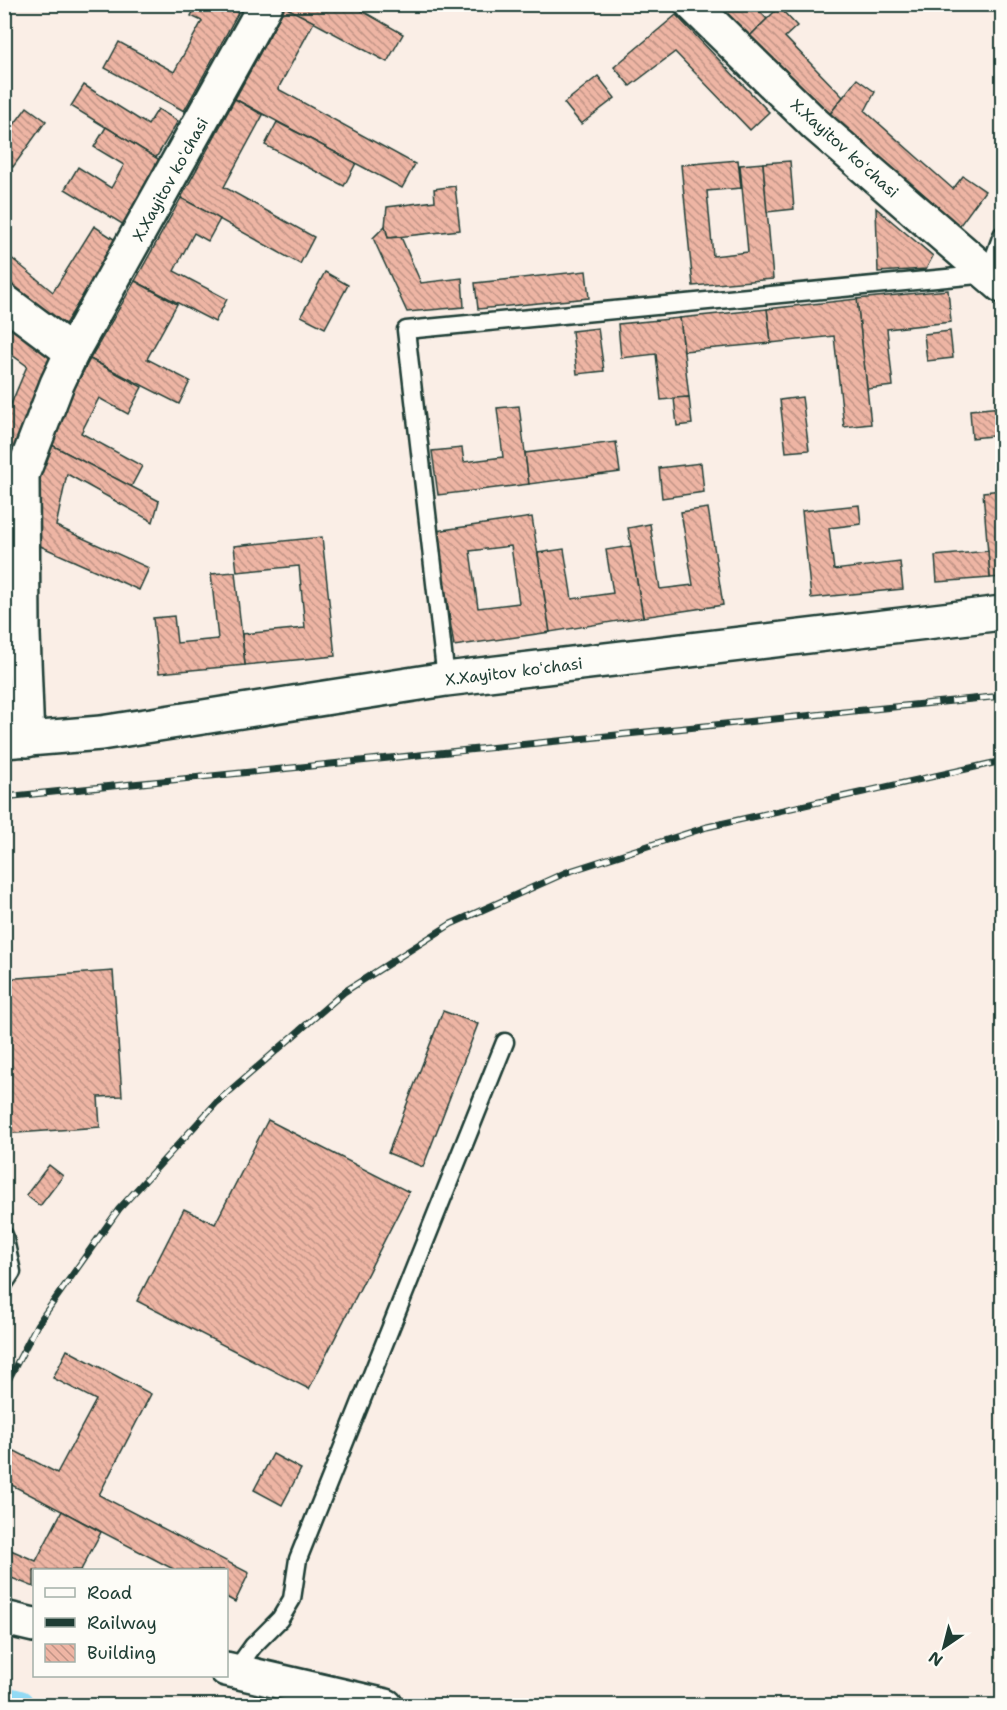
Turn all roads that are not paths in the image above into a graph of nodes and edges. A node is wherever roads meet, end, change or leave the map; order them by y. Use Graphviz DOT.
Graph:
graph roads {
  1 [pos="266,4"];
  2 [pos="692,4"];
  3 [pos="1002,235"];
  4 [pos="995,280"];
  5 [pos="4,301"];
  6 [pos="72,352"];
  7 [pos="1002,613"];
  8 [pos="447,679"];
  9 [pos="16,740"];
  10 [pos="504,1042"];
  11 [pos="4,1235"];
  12 [pos="4,1284"];
  13 [pos="4,1618"];
  14 [pos="33,1625"];
  15 [pos="231,1670"];
  16 [pos="386,1706"];
  1 -- 6 [label="street, X.Xayitov koʻchasi"];
  2 -- 4 [label="street, X.Xayitov koʻchasi"];
  3 -- 4 [label="lane"];
  4 -- 8 [label="lane"];
  5 -- 6 [label="street"];
  6 -- 9 [label="street, X.Xayitov koʻchasi"];
  7 -- 8 [label="street, X.Xayitov koʻchasi"];
  8 -- 9 [label="street, X.Xayitov koʻchasi"];
  10 -- 15 [label="lane"];
  11 -- 12 [label="lane"];
  13 -- 14 [label="street"];
  15 -- 16 [label="street"];
}
